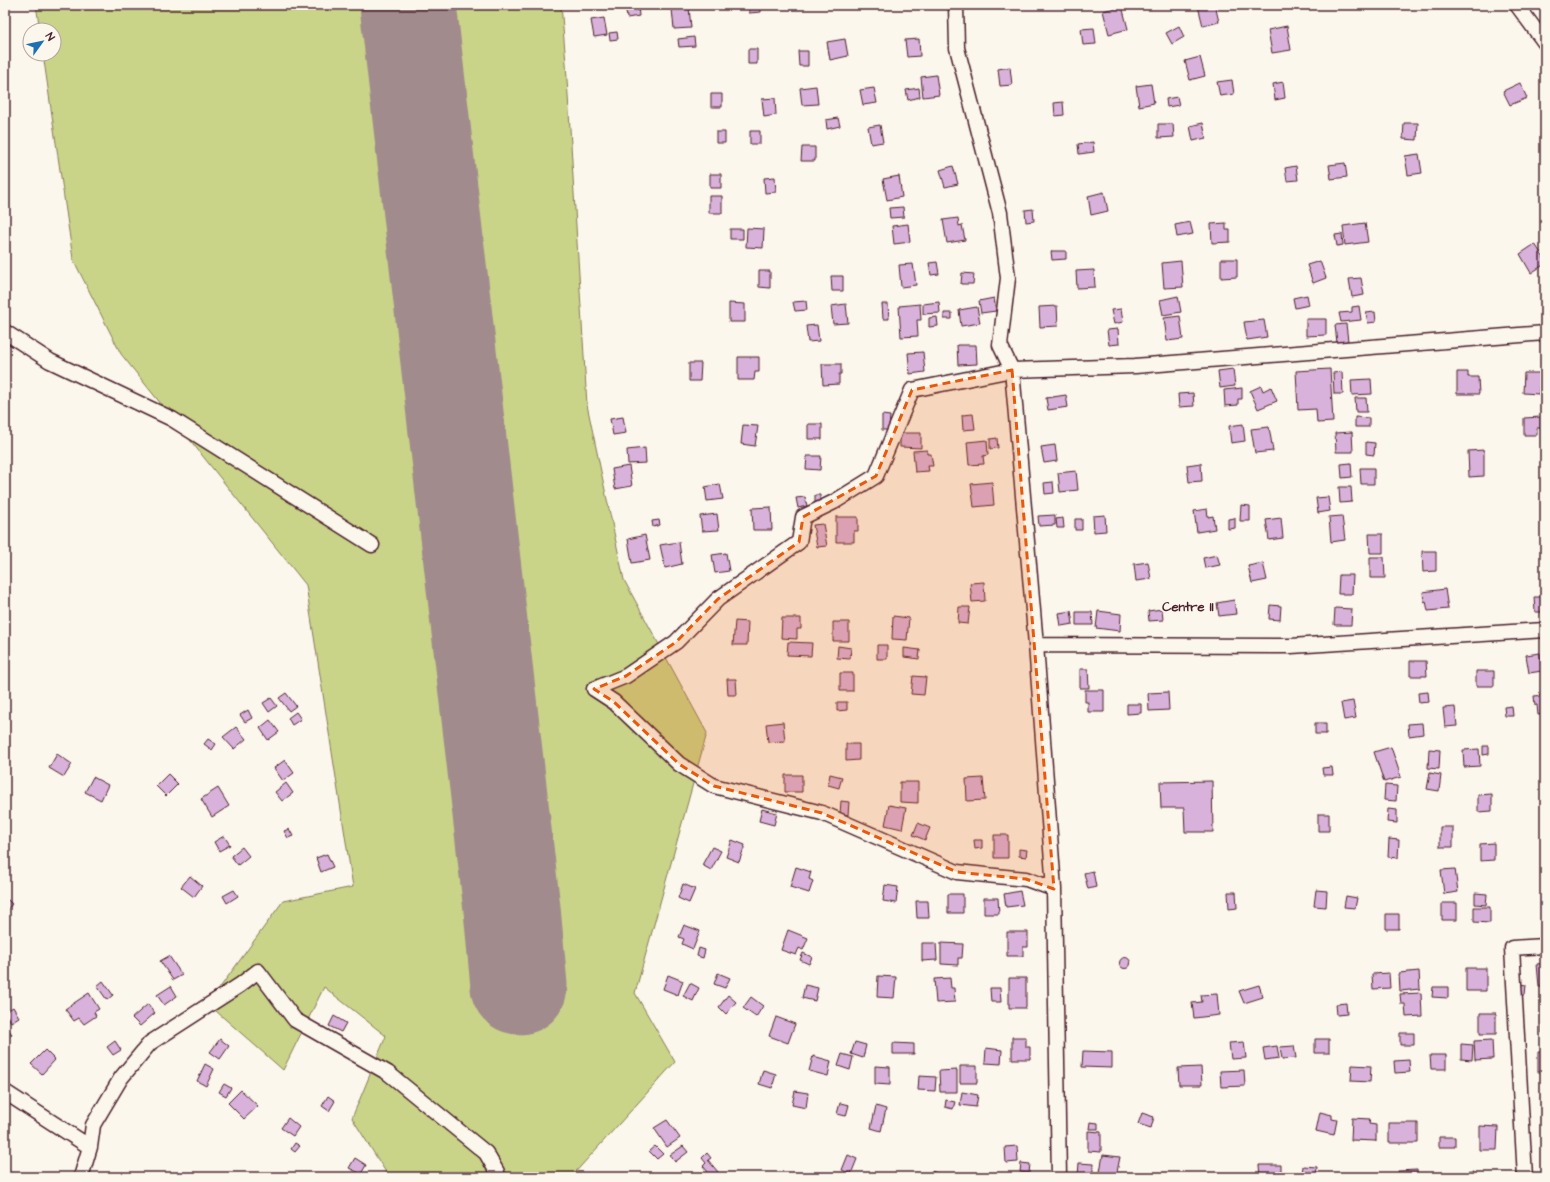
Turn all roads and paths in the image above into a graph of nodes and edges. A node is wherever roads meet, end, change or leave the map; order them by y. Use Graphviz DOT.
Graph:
graph roads {
  1 [pos="956,5"];
  2 [pos="1516,5"];
  3 [pos="1545,43"];
  4 [pos="5,332"];
  5 [pos="1545,333"];
  6 [pos="1012,370"];
  7 [pos="372,545"];
  8 [pos="1545,630"];
  9 [pos="1036,645"];
  10 [pos="1054,890"];
  11 [pos="1545,946"];
  12 [pos="5,1092"];
  13 [pos="90,1147"];
  14 [pos="81,1177"];
  15 [pos="498,1177"];
  16 [pos="1059,1177"];
  17 [pos="1526,1177"];
  1 -- 6 [label="street"];
  2 -- 3 [label="street"];
  4 -- 7 [label="street"];
  5 -- 6 [label="street"];
  6 -- 9 [label="street"];
  6 -- 10 [label="street"];
  8 -- 9 [label="street"];
  9 -- 10 [label="street"];
  10 -- 16 [label="street"];
  11 -- 17 [label="street"];
  12 -- 13 [label="street"];
  13 -- 14 [label="street"];
  13 -- 15 [label="street"];
}
